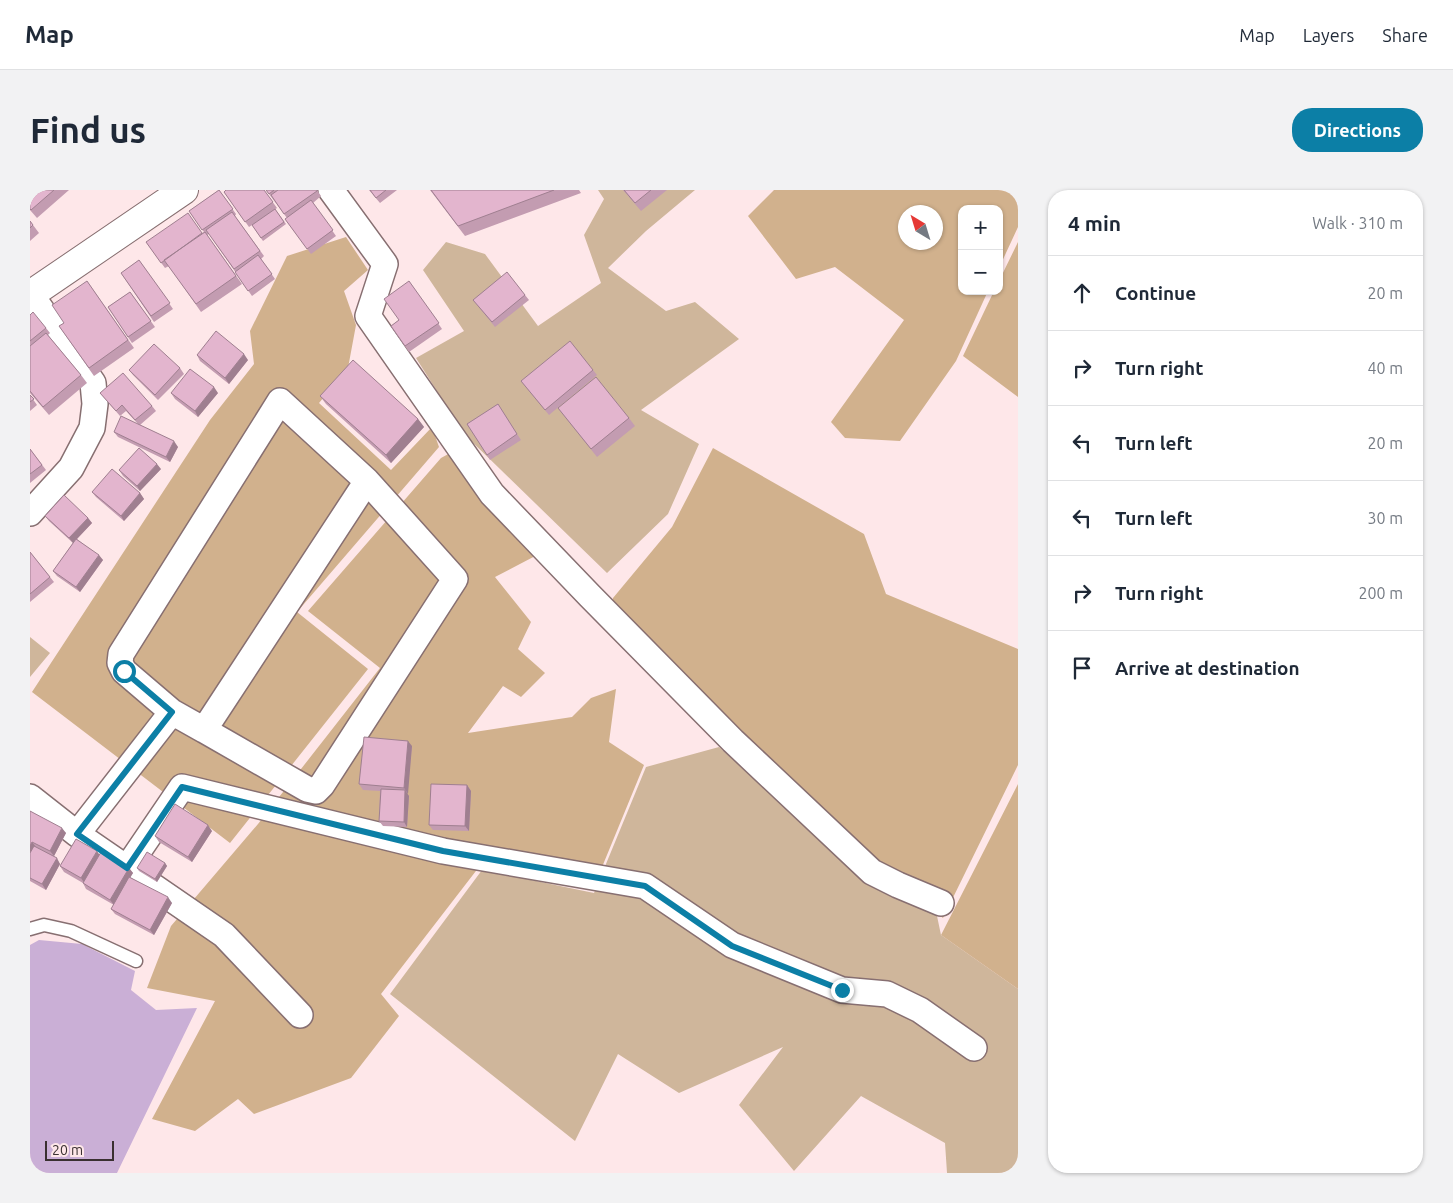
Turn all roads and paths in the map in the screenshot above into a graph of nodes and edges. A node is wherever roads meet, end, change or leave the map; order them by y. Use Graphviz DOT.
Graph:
graph roads {
  1 [pos="184,190"];
  2 [pos="331,190"];
  3 [pos="31,295"];
  4 [pos="367,482"];
  5 [pos="30,513"];
  6 [pos="172,712"];
  7 [pos="204,730"];
  8 [pos="30,797"];
  9 [pos="77,834"];
  10 [pos="127,868"];
  11 [pos="941,903"];
  12 [pos="30,929"];
  13 [pos="136,961"];
  14 [pos="300,1015"];
  15 [pos="974,1048"];
  1 -- 3 [label="main road"];
  2 -- 11 [label="street"];
  3 -- 5 [label="street"];
  4 -- 6 [label="street"];
  4 -- 7 [label="street"];
  4 -- 7 [label="street"];
  6 -- 7 [label="street"];
  6 -- 9 [label="street"];
  8 -- 9 [label="street"];
  9 -- 10 [label="street"];
  10 -- 14 [label="street"];
  10 -- 15 [label="street"];
  12 -- 13 [label="lane"];
}
